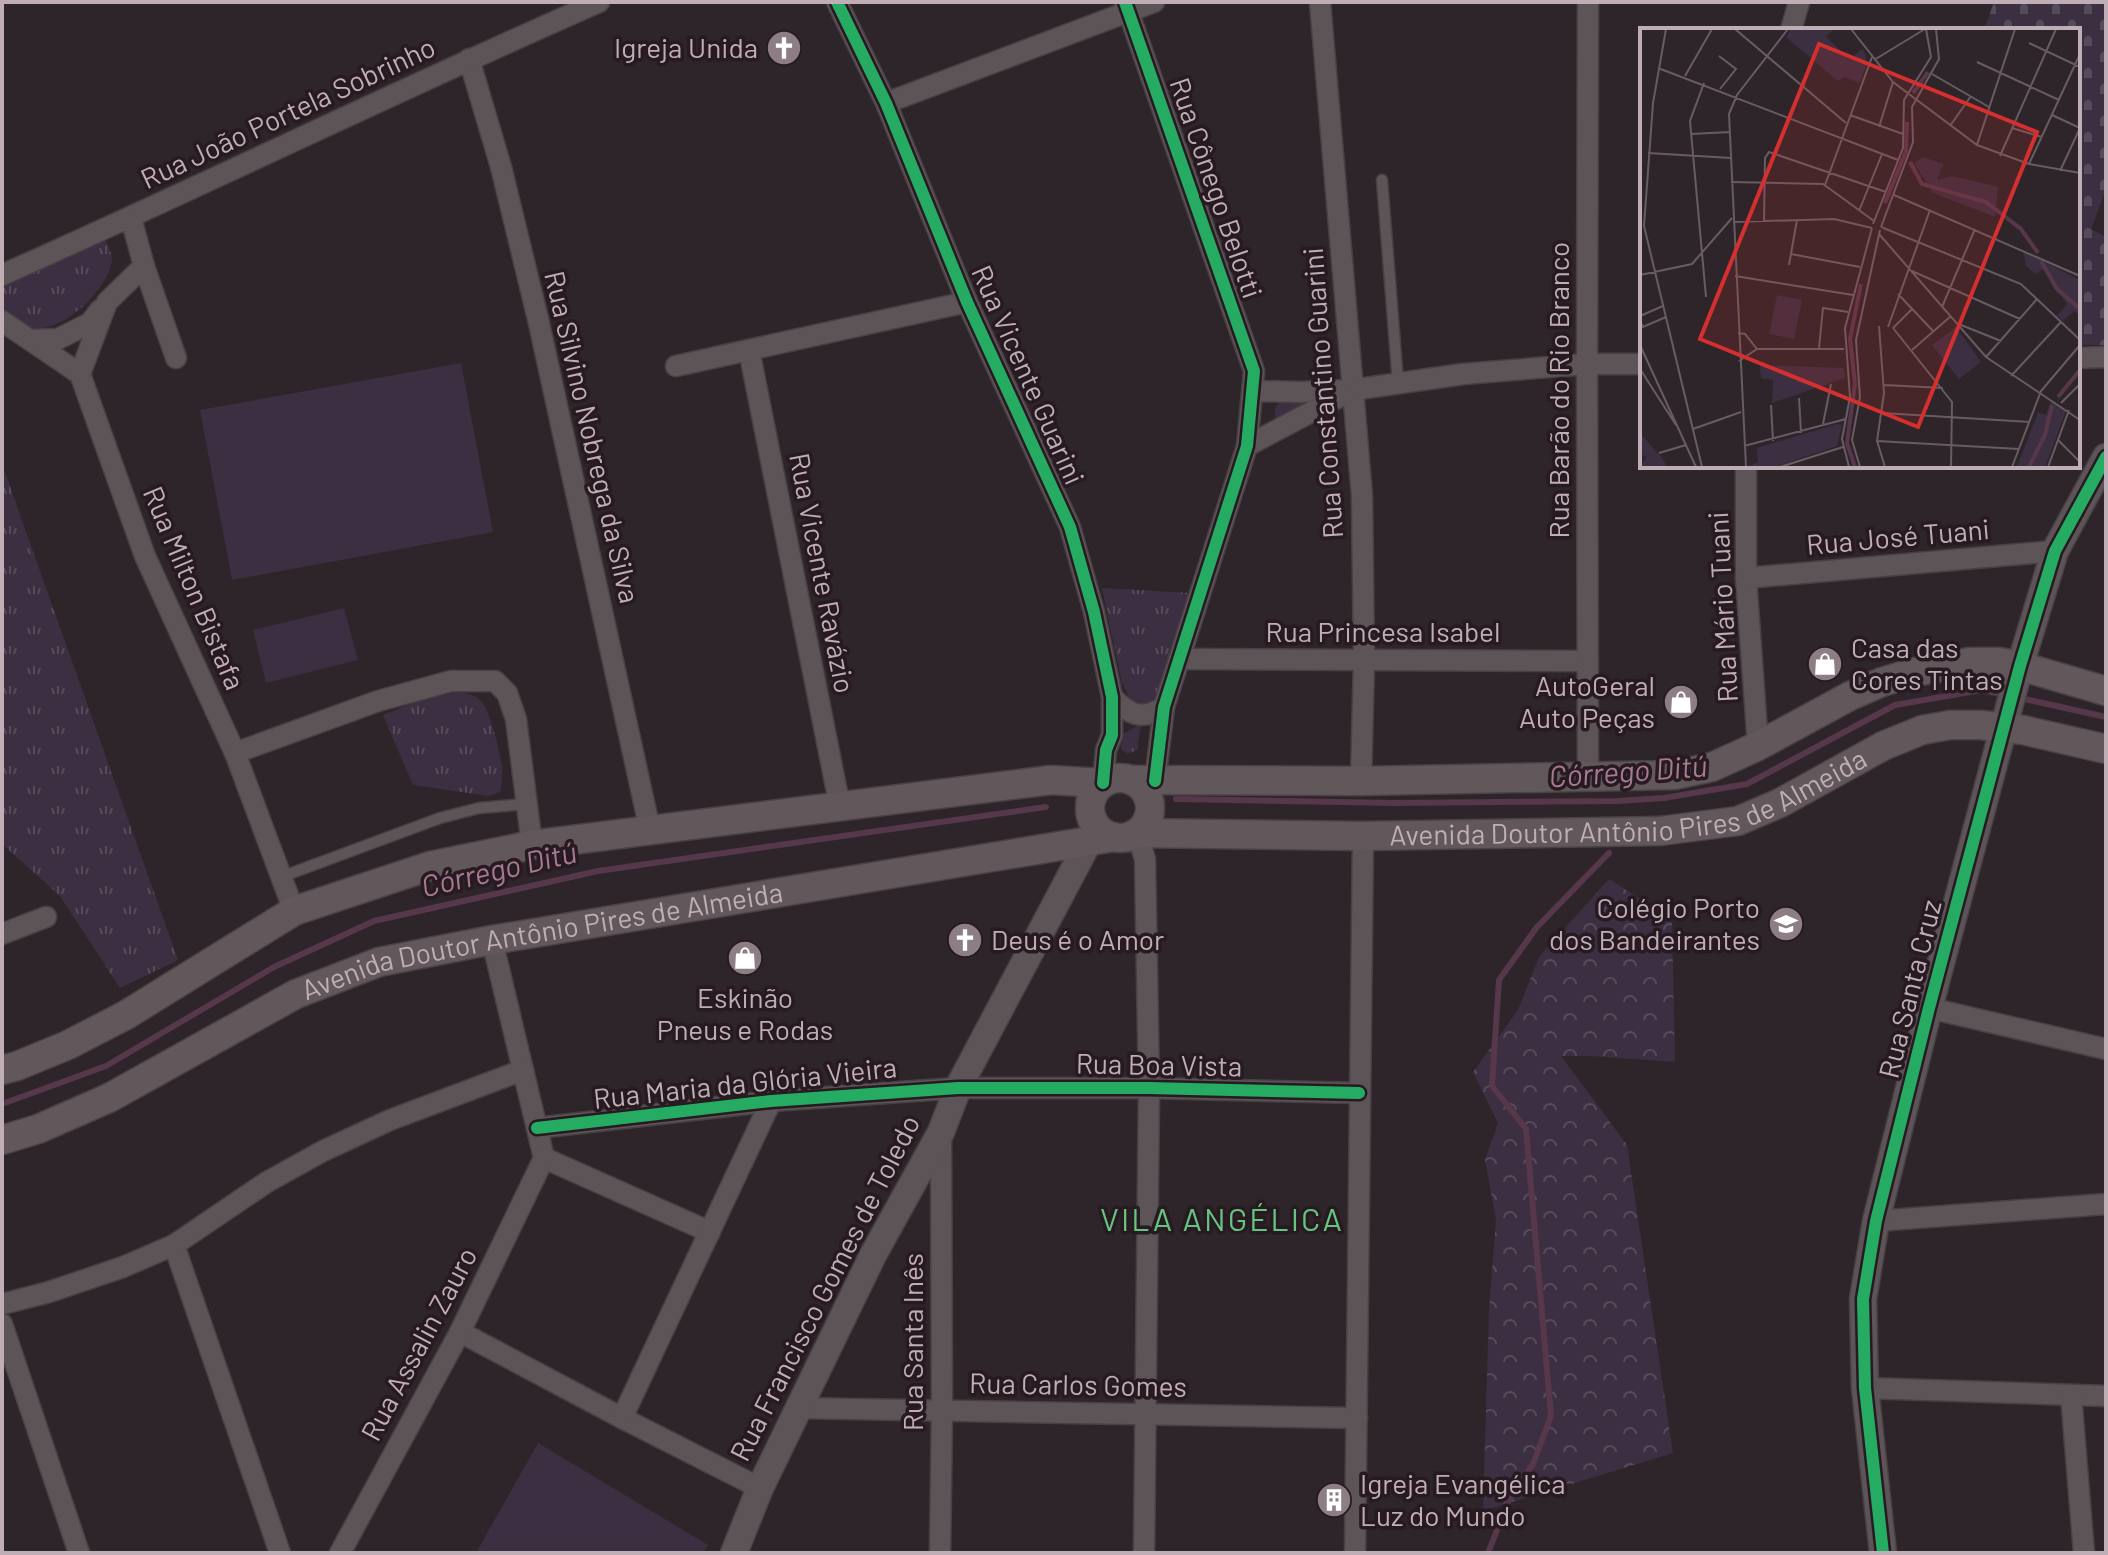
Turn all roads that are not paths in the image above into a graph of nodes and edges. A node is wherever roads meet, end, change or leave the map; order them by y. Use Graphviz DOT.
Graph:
graph roads {
  1 [pos="599,2"];
  2 [pos="837,2"];
  3 [pos="1154,2"];
  4 [pos="1320,2"];
  5 [pos="1588,2"];
  6 [pos="1799,2"];
  7 [pos="1127,7"];
  8 [pos="1792,28"];
  9 [pos="469,59"];
  10 [pos="886,103"];
  11 [pos="1382,180"];
  12 [pos="131,218"];
  13 [pos="144,266"];
  14 [pos="2,275"];
  15 [pos="107,302"];
  16 [pos="967,302"];
  17 [pos="2,321"];
  18 [pos="31,340"];
  19 [pos="749,350"];
  20 [pos="2106,357"];
  21 [pos="176,358"];
  22 [pos="2080,358"];
  23 [pos="1587,364"];
  24 [pos="1640,364"];
  25 [pos="676,366"];
  26 [pos="80,374"];
  27 [pos="1398,383"];
  28 [pos="1352,390"];
  29 [pos="1253,391"];
  30 [pos="1247,446"];
  31 [pos="2106,457"];
  32 [pos="1746,468"];
  33 [pos="2055,551"];
  34 [pos="1746,578"];
  35 [pos="1179,659"];
  36 [pos="1364,661"];
  37 [pos="1587,661"];
  38 [pos="2018,672"];
  39 [pos="2106,691"];
  40 [pos="1112,697"];
  41 [pos="1164,707"];
  42 [pos="2005,720"];
  43 [pos="1758,746"];
  44 [pos="2106,749"];
  45 [pos="235,753"];
  46 [pos="1588,777"];
  47 [pos="1130,781"];
  48 [pos="1361,781"];
  49 [pos="526,804"];
  50 [pos="840,807"];
  51 [pos="650,830"];
  52 [pos="1363,836"];
  53 [pos="1113,837"];
  54 [pos="532,845"];
  55 [pos="281,877"];
  56 [pos="294,911"];
  57 [pos="46,917"];
  58 [pos="2,934"];
  59 [pos="492,940"];
  60 [pos="1929,1008"];
  61 [pos="2106,1049"];
  62 [pos="2,1070"];
  63 [pos="523,1070"];
  64 [pos="958,1088"];
  65 [pos="1149,1088"];
  66 [pos="1359,1093"];
  67 [pos="771,1101"];
  68 [pos="537,1128"];
  69 [pos="941,1132"];
  70 [pos="2,1140"];
  71 [pos="544,1158"];
  72 [pos="2106,1204"];
  73 [pos="1876,1221"];
  74 [pos="710,1232"];
  75 [pos="174,1245"];
  76 [pos="2,1304"];
  77 [pos="2,1324"];
  78 [pos="460,1332"];
  79 [pos="1865,1388"];
  80 [pos="2071,1395"];
  81 [pos="2106,1396"];
  82 [pos="798,1408"];
  83 [pos="942,1411"];
  84 [pos="1146,1414"];
  85 [pos="622,1418"];
  86 [pos="1357,1418"];
  87 [pos="760,1488"];
  88 [pos="79,1553"];
  89 [pos="280,1553"];
  90 [pos="340,1553"];
  91 [pos="734,1553"];
  92 [pos="940,1553"];
  93 [pos="1144,1553"];
  94 [pos="1355,1553"];
  95 [pos="1883,1553"];
  96 [pos="2084,1553"];
  1 -- 9 [label="street, Rua João Portela Sobrinho"];
  2 -- 10 [label="street, Rua Vicente Guarini"];
  3 -- 7 [label="street"];
  4 -- 28 [label="street, Rua Constantino Guarini"];
  5 -- 23 [label="street, Rua Barão do Rio Branco"];
  6 -- 8 [label="street"];
  7 -- 10 [label="street"];
  7 -- 29 [label="street, Rua Cônego Belotti"];
  9 -- 12 [label="street, Rua João Portela Sobrinho"];
  9 -- 51 [label="street, Rua Silvino Nobrega da Silva"];
  10 -- 16 [label="street, Rua Vicente Guarini"];
  11 -- 27 [label="lane"];
  12 -- 13 [label="street"];
  12 -- 14 [label="street, Rua João Portela Sobrinho"];
  13 -- 15 [label="street"];
  13 -- 21 [label="street"];
  15 -- 18 [label="street"];
  15 -- 26 [label="street"];
  16 -- 19 [label="street"];
  16 -- 40 [label="street, Rua Vicente Guarini"];
  17 -- 18 [label="street"];
  18 -- 26 [label="street"];
  19 -- 25 [label="street"];
  19 -- 50 [label="street, Rua Vicente Ravázio"];
  20 -- 22 [label="street"];
  23 -- 24 [label="street"];
  23 -- 27 [label="street"];
  23 -- 37 [label="street, Rua Barão do Rio Branco"];
  26 -- 45 [label="street, Rua Milton Bistafa"];
  27 -- 28 [label="street"];
  28 -- 29 [label="street"];
  28 -- 30 [label="street"];
  28 -- 36 [label="street, Rua Constantino Guarini"];
  29 -- 30 [label="street, Rua Cônego Belotti"];
  30 -- 35 [label="street, Rua Cônego Belotti"];
  31 -- 33 [label="street, Rua Santa Cruz"];
  32 -- 34 [label="street, Rua Mário Tuani"];
  33 -- 34 [label="street, Rua José Tuani"];
  33 -- 38 [label="street, Rua Santa Cruz"];
  34 -- 43 [label="street, Rua Mário Tuani"];
  35 -- 36 [label="street, Rua Princesa Isabel"];
  35 -- 41 [label="street, Rua Cônego Belotti"];
  36 -- 37 [label="street, Rua Princesa Isabel"];
  36 -- 48 [label="street, Rua Constantino Guarini"];
  37 -- 46 [label="street, Rua Barão do Rio Branco"];
  38 -- 39 [label="main road, Avenida Doutor Antônio Pires de Almeida"];
  38 -- 42 [label="street, Rua Santa Cruz"];
  38 -- 43 [label="main road, Avenida Doutor Antônio Pires de Almeida"];
  40 -- 41 [label="street"];
  40 -- 47 [label="street, Rua Vicente Guarini"];
  41 -- 47 [label="street, Rua Cônego Belotti"];
  42 -- 44 [label="main road, Avenida Doutor Antônio Pires de Almeida"];
  42 -- 52 [label="main road, Avenida Doutor Antônio Pires de Almeida"];
  42 -- 60 [label="street, Rua Santa Cruz"];
  43 -- 46 [label="main road, Avenida Doutor Antônio Pires de Almeida"];
  45 -- 49 [label="street"];
  45 -- 55 [label="street, Rua Milton Bistafa"];
  46 -- 48 [label="main road, Avenida Doutor Antônio Pires de Almeida"];
  47 -- 48 [label="main road, Avenida Doutor Antônio Pires de Almeida"];
  47 -- 50 [label="main road, Avenida Doutor Antônio Pires de Almeida"];
  47 -- 53 [label="main road"];
  47 -- 53 [label="main road"];
  49 -- 54 [label="street"];
  49 -- 55 [label="lane"];
  50 -- 51 [label="main road, Avenida Doutor Antônio Pires de Almeida"];
  51 -- 54 [label="main road, Avenida Doutor Antônio Pires de Almeida"];
  52 -- 53 [label="main road, Avenida Doutor Antônio Pires de Almeida"];
  52 -- 66 [label="street"];
  53 -- 59 [label="main road, Avenida Doutor Antônio Pires de Almeida"];
  53 -- 64 [label="street, Rua Francisco Gomes de Toledo"];
  53 -- 65 [label="street"];
  54 -- 56 [label="main road, Avenida Doutor Antônio Pires de Almeida"];
  55 -- 56 [label="street, Rua Milton Bistafa"];
  56 -- 62 [label="main road, Avenida Doutor Antônio Pires de Almeida"];
  57 -- 58 [label="street"];
  59 -- 63 [label="street"];
  59 -- 70 [label="main road, Avenida Doutor Antônio Pires de Almeida"];
  60 -- 61 [label="street"];
  60 -- 73 [label="street, Rua Santa Cruz"];
  63 -- 68 [label="street"];
  63 -- 75 [label="street"];
  64 -- 65 [label="street, Rua Boa Vista"];
  64 -- 67 [label="street, Rua Maria da Glória Vieira"];
  64 -- 69 [label="street, Rua Francisco Gomes de Toledo"];
  65 -- 66 [label="street, Rua Boa Vista"];
  65 -- 84 [label="street"];
  66 -- 86 [label="street"];
  67 -- 68 [label="street, Rua Maria da Glória Vieira"];
  67 -- 74 [label="street"];
  68 -- 71 [label="street"];
  69 -- 82 [label="street, Rua Francisco Gomes de Toledo"];
  69 -- 83 [label="street, Rua Santa Inês"];
  71 -- 74 [label="street"];
  71 -- 78 [label="street, Rua Assalin Zauro"];
  72 -- 73 [label="street"];
  73 -- 79 [label="street, Rua Santa Cruz"];
  74 -- 85 [label="street"];
  75 -- 76 [label="street"];
  75 -- 89 [label="street"];
  77 -- 88 [label="street"];
  78 -- 85 [label="street"];
  78 -- 90 [label="street, Rua Assalin Zauro"];
  79 -- 80 [label="street"];
  79 -- 95 [label="street, Rua Santa Cruz"];
  80 -- 81 [label="street"];
  80 -- 96 [label="street"];
  82 -- 83 [label="street, Rua Carlos Gomes"];
  82 -- 87 [label="street, Rua Francisco Gomes de Toledo"];
  83 -- 84 [label="street, Rua Carlos Gomes"];
  83 -- 92 [label="street, Rua Santa Inês"];
  84 -- 86 [label="street, Rua Carlos Gomes"];
  84 -- 93 [label="street"];
  85 -- 87 [label="street"];
  86 -- 94 [label="street"];
  87 -- 91 [label="street, Rua Francisco Gomes de Toledo"];
}
